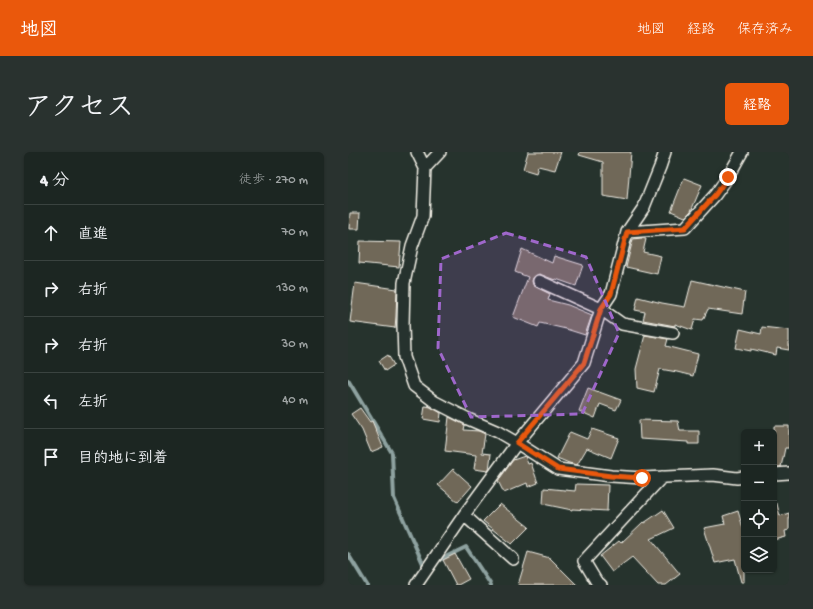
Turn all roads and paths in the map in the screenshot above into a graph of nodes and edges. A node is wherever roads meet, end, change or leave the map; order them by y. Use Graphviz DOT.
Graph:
graph roads {
  1 [pos="417,152"];
  2 [pos="440,152"];
  3 [pos="665,152"];
  4 [pos="742,152"];
  5 [pos="425,168"];
  6 [pos="627,232"];
  7 [pos="539,281"];
  8 [pos="601,309"];
  9 [pos="673,333"];
  10 [pos="517,443"];
  11 [pos="789,473"];
  12 [pos="777,474"];
  13 [pos="662,477"];
  14 [pos="741,477"];
  15 [pos="464,514"];
  16 [pos="513,559"];
  17 [pos="416,585"];
  18 [pos="601,585"];
  1 -- 5 [label="street"];
  2 -- 5 [label="street"];
  3 -- 6 [label="street"];
  4 -- 6 [label="street"];
  5 -- 10 [label="street"];
  6 -- 8 [label="street"];
  7 -- 8 [label="street"];
  8 -- 9 [label="street"];
  8 -- 10 [label="street"];
  10 -- 13 [label="street"];
  10 -- 15 [label="street"];
  11 -- 12 [label="street"];
  13 -- 14 [label="street"];
  13 -- 18 [label="street"];
  15 -- 16 [label="street"];
  15 -- 17 [label="street"];
}
